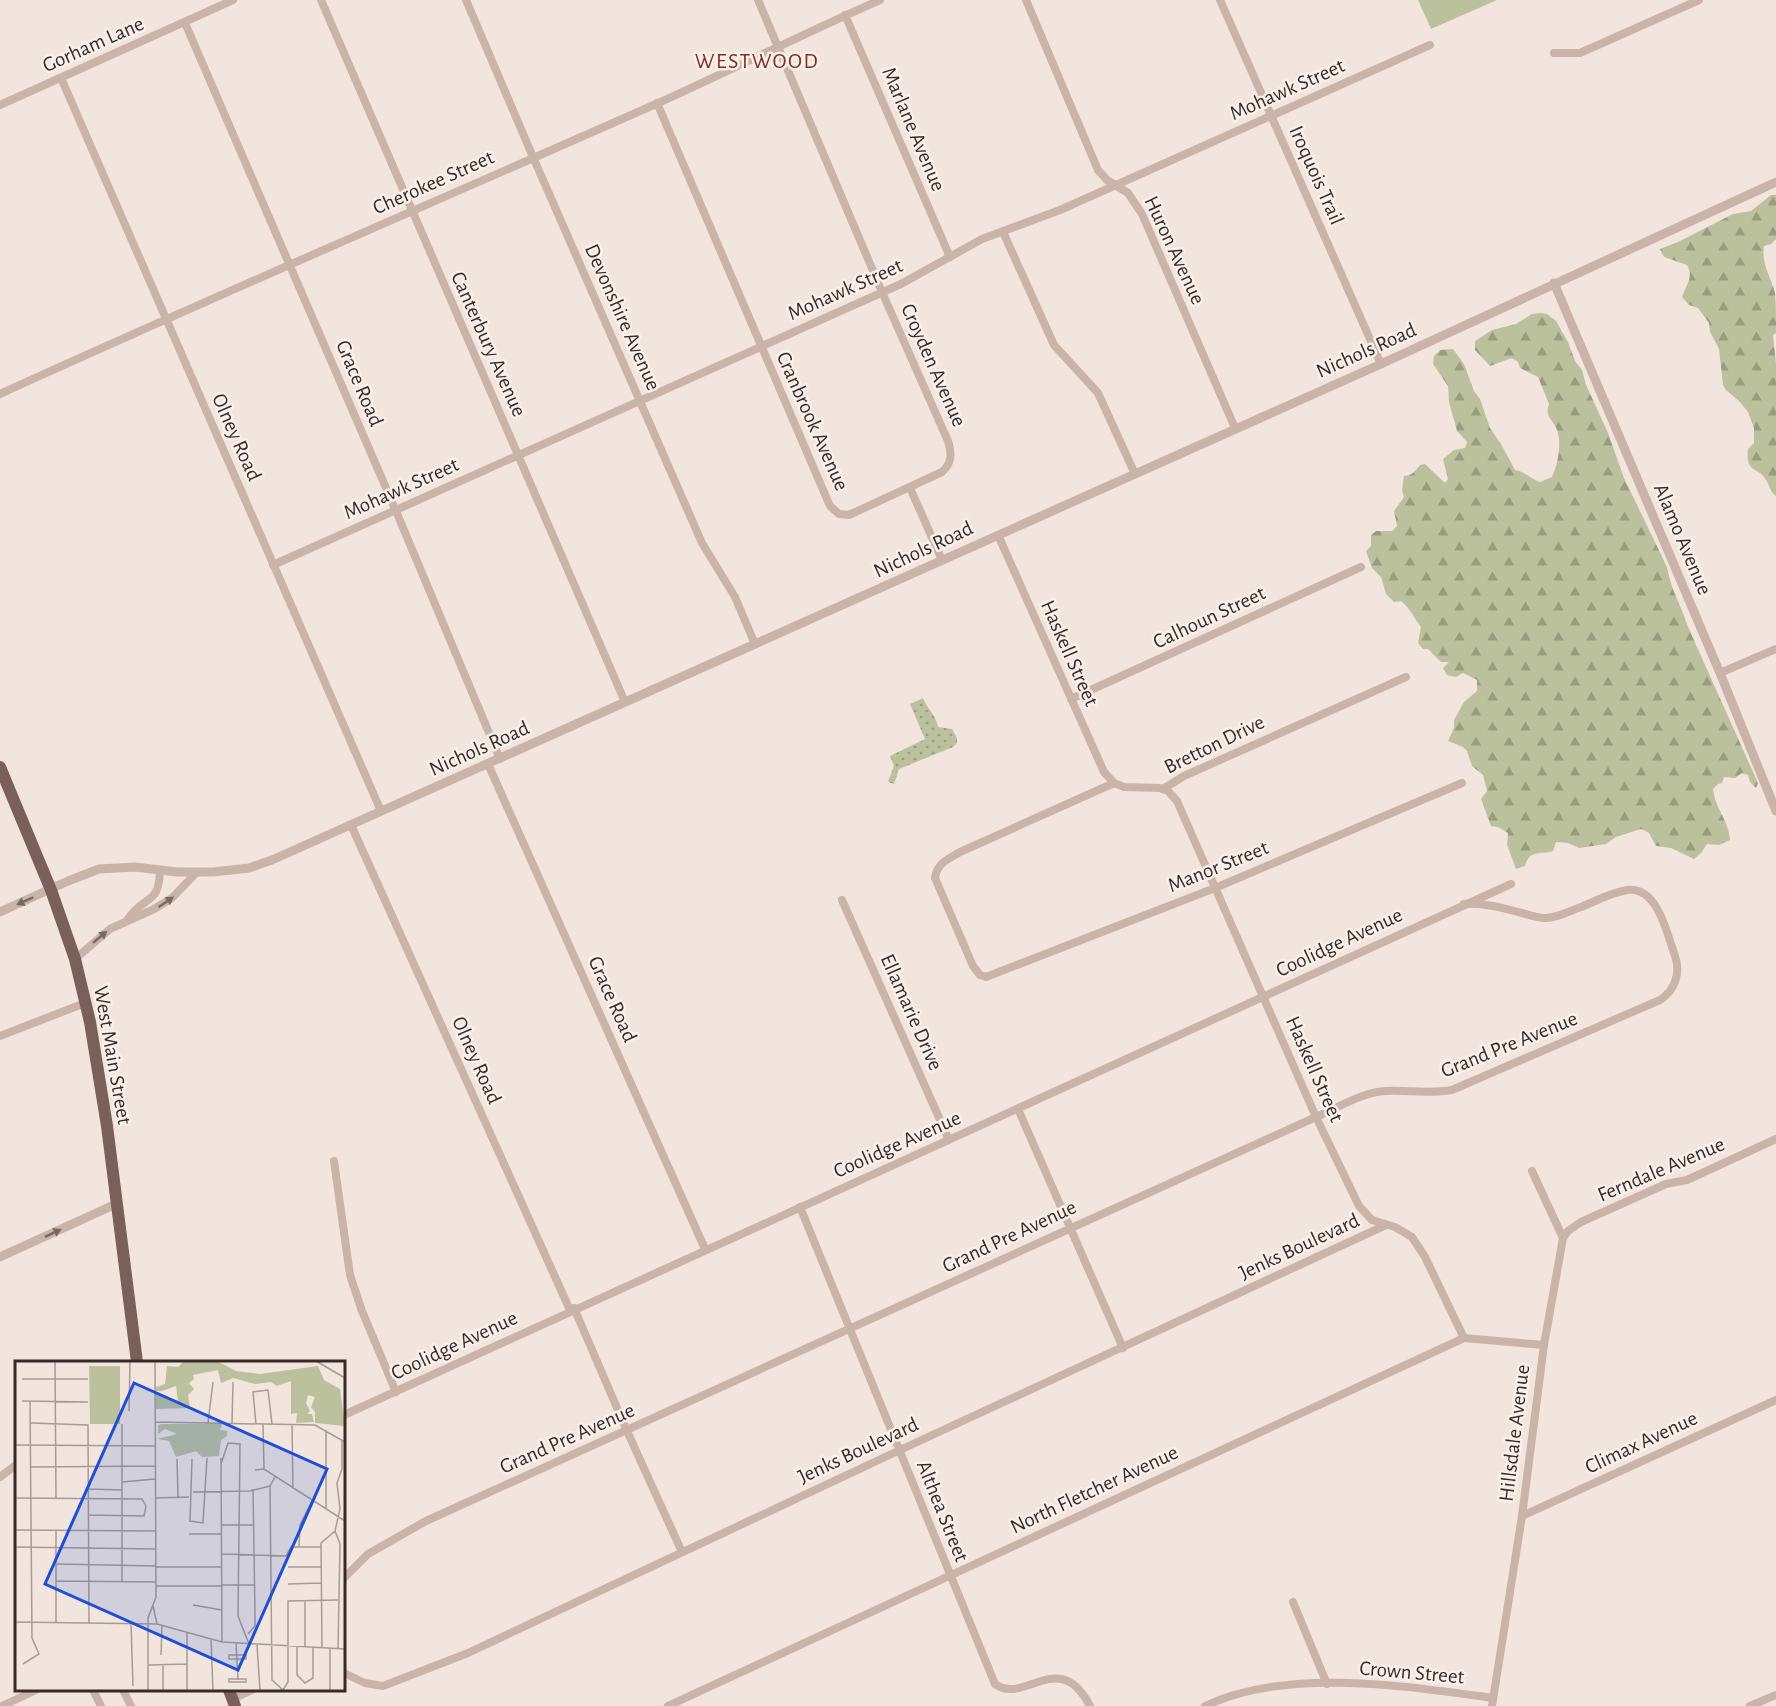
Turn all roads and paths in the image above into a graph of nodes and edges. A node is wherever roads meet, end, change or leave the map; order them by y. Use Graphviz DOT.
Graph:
graph roads {
  1 [pos="234,0"];
  2 [pos="321,0"];
  3 [pos="466,0"];
  4 [pos="759,0"];
  5 [pos="880,0"];
  6 [pos="1026,0"];
  7 [pos="1220,0"];
  8 [pos="1699,0"];
  9 [pos="845,15"];
  10 [pos="185,23"];
  11 [pos="1430,45"];
  12 [pos="779,46"];
  13 [pos="1554,53"];
  14 [pos="61,78"];
  15 [pos="657,103"];
  16 [pos="0,105"];
  17 [pos="1271,117"];
  18 [pos="533,158"];
  19 [pos="1776,182"];
  20 [pos="1114,184"];
  21 [pos="411,212"];
  22 [pos="1003,232"];
  23 [pos="950,257"];
  24 [pos="290,266"];
  25 [pos="1554,283"];
  26 [pos="882,292"];
  27 [pos="165,319"];
  28 [pos="760,347"];
  29 [pos="1381,364"];
  30 [pos="0,394"];
  31 [pos="641,401"];
  32 [pos="1235,428"];
  33 [pos="518,455"];
  34 [pos="1135,474"];
  35 [pos="910,488"];
  36 [pos="396,511"];
  37 [pos="998,535"];
  38 [pos="942,560"];
  39 [pos="273,566"];
  40 [pos="1361,567"];
  41 [pos="755,644"];
  42 [pos="1776,649"];
  43 [pos="1720,673"];
  44 [pos="1406,676"];
  45 [pos="1071,699"];
  46 [pos="625,702"];
  47 [pos="500,759"];
  48 [pos="488,764"];
  49 [pos="0,767"];
  50 [pos="1114,783"];
  51 [pos="1462,783"];
  52 [pos="1163,789"];
  53 [pos="381,811"];
  54 [pos="1776,811"];
  55 [pos="351,825"];
  56 [pos="160,870"];
  57 [pos="196,873"];
  58 [pos="1511,884"];
  59 [pos="1215,888"];
  60 [pos="51,890"];
  61 [pos="842,900"];
  62 [pos="1464,904"];
  63 [pos="0,912"];
  64 [pos="128,919"];
  65 [pos="75,959"];
  66 [pos="1263,996"];
  67 [pos="85,1003"];
  68 [pos="0,1036"];
  69 [pos="1018,1109"];
  70 [pos="1316,1117"];
  71 [pos="1776,1139"];
  72 [pos="949,1140"];
  73 [pos="334,1161"];
  74 [pos="1532,1171"];
  75 [pos="116,1204"];
  76 [pos="800,1207"];
  77 [pos="1386,1225"];
  78 [pos="1070,1228"];
  79 [pos="1563,1238"];
  80 [pos="705,1249"];
  81 [pos="0,1257"];
  82 [pos="572,1309"];
  83 [pos="851,1328"];
  84 [pos="1464,1338"];
  85 [pos="1544,1345"];
  86 [pos="1123,1348"];
  87 [pos="137,1361"];
  88 [pos="396,1392"];
  89 [pos="1776,1400"];
  90 [pos="345,1415"];
  91 [pos="627,1431"];
  92 [pos="900,1450"];
  93 [pos="15,1466"];
  94 [pos="0,1477"];
  95 [pos="1522,1516"];
  96 [pos="682,1552"];
  97 [pos="950,1575"];
  98 [pos="345,1577"];
  99 [pos="1293,1602"];
  100 [pos="345,1673"];
  101 [pos="1327,1684"];
  102 [pos="32,1691"];
  103 [pos="94,1691"];
  104 [pos="124,1691"];
  105 [pos="248,1691"];
  106 [pos="1776,1695"];
  107 [pos="232,1698"];
  108 [pos="1493,1702"];
  109 [pos="2,1706"];
  110 [pos="101,1706"];
  111 [pos="130,1706"];
  112 [pos="668,1706"];
  113 [pos="1090,1706"];
  114 [pos="1205,1706"];
  115 [pos="1750,1706"];
  1 -- 10 [label="street, Gorham Lane"];
  2 -- 21 [label="street, Canterbury Avenue"];
  3 -- 18 [label="street, Devonshire Avenue"];
  4 -- 12 [label="street, Croyden Avenue"];
  5 -- 9 [label="street, Cherokee Street"];
  6 -- 20 [label="street, Huron Avenue"];
  7 -- 17 [label="street, Iroquois Trail"];
  8 -- 13 [label="street"];
  9 -- 12 [label="street, Cherokee Street"];
  9 -- 23 [label="street, Marlane Avenue"];
  10 -- 14 [label="street, Gorham Lane"];
  10 -- 24 [label="street, Grace Road"];
  11 -- 17 [label="street, Mohawk Street"];
  12 -- 15 [label="street, Cherokee Street"];
  12 -- 26 [label="street, Croyden Avenue"];
  14 -- 16 [label="street, Gorham Lane"];
  14 -- 27 [label="street, Olney Road"];
  15 -- 18 [label="street, Cherokee Street"];
  15 -- 28 [label="street, Cranbrook Avenue"];
  17 -- 20 [label="street, Mohawk Street"];
  17 -- 29 [label="street, Iroquois Trail"];
  18 -- 21 [label="street, Cherokee Street"];
  18 -- 31 [label="street, Devonshire Avenue"];
  19 -- 25 [label="street, Nichols Road"];
  20 -- 22 [label="street, Mohawk Street"];
  20 -- 32 [label="street, Huron Avenue"];
  21 -- 24 [label="street, Cherokee Street"];
  21 -- 33 [label="street, Canterbury Avenue"];
  22 -- 23 [label="street, Mohawk Street"];
  22 -- 34 [label="street"];
  23 -- 26 [label="street, Mohawk Street"];
  24 -- 27 [label="street, Cherokee Street"];
  24 -- 36 [label="street, Grace Road"];
  25 -- 29 [label="street, Nichols Road"];
  25 -- 43 [label="street, Alamo Avenue"];
  26 -- 28 [label="street, Mohawk Street"];
  26 -- 35 [label="street, Croyden Avenue"];
  27 -- 30 [label="street, Cherokee Street"];
  27 -- 39 [label="street, Olney Road"];
  28 -- 31 [label="street, Mohawk Street"];
  28 -- 35 [label="street, Cranbrook Avenue"];
  29 -- 32 [label="street, Nichols Road"];
  31 -- 33 [label="street, Mohawk Street"];
  31 -- 41 [label="street, Devonshire Avenue"];
  32 -- 34 [label="street, Nichols Road"];
  33 -- 36 [label="street, Mohawk Street"];
  33 -- 46 [label="street, Canterbury Avenue"];
  34 -- 37 [label="street, Nichols Road"];
  35 -- 38 [label="street"];
  36 -- 39 [label="street, Mohawk Street"];
  36 -- 47 [label="street, Grace Road"];
  37 -- 38 [label="street, Nichols Road"];
  37 -- 45 [label="street, Haskell Street"];
  38 -- 41 [label="street, Nichols Road"];
  39 -- 53 [label="street, Olney Road"];
  40 -- 45 [label="street, Calhoun Street"];
  41 -- 46 [label="street, Nichols Road"];
  42 -- 43 [label="street"];
  43 -- 54 [label="street, Alamo Avenue"];
  44 -- 52 [label="street, Bretton Drive"];
  45 -- 50 [label="street, Haskell Street"];
  46 -- 47 [label="street, Nichols Road"];
  47 -- 48 [label="street, Nichols Road"];
  48 -- 53 [label="street, Nichols Road"];
  48 -- 80 [label="street, Grace Road"];
  49 -- 60 [label="main road, West Main Street"];
  50 -- 52 [label="street, Bretton Drive"];
  50 -- 59 [label="street, Manor Street"];
  51 -- 59 [label="street, Manor Street"];
  52 -- 59 [label="street, Haskell Street"];
  53 -- 55 [label="street, Nichols Road"];
  55 -- 57 [label="street, Nichols Road"];
  55 -- 82 [label="street, Olney Road"];
  56 -- 57 [label="street, Nichols Road"];
  56 -- 60 [label="street, Nichols Road"];
  56 -- 64 [label="street"];
  64 -- 57 [label="street, one-way"];
  58 -- 62 [label="street, Coolidge Avenue"];
  59 -- 66 [label="street, Haskell Street"];
  60 -- 63 [label="street, Nichols Road, one-way"];
  60 -- 65 [label="main road, West Main Street"];
  61 -- 72 [label="street, Ellamarie Drive"];
  62 -- 66 [label="street, Coolidge Avenue"];
  62 -- 70 [label="street, Grand Pre Avenue"];
  65 -- 64 [label="street, one-way"];
  65 -- 67 [label="main road, West Main Street"];
  66 -- 69 [label="street, Coolidge Avenue"];
  66 -- 70 [label="street, Haskell Street"];
  67 -- 68 [label="street"];
  67 -- 75 [label="main road, West Main Street"];
  69 -- 72 [label="street, Coolidge Avenue"];
  69 -- 78 [label="street"];
  70 -- 77 [label="street, Haskell Street"];
  70 -- 78 [label="street, Grand Pre Avenue"];
  71 -- 79 [label="street, Ferndale Avenue"];
  72 -- 76 [label="street, Coolidge Avenue"];
  73 -- 88 [label="street"];
  74 -- 79 [label="street"];
  81 -- 75 [label="street, one-way"];
  75 -- 87 [label="main road, West Main Street"];
  76 -- 80 [label="street, Coolidge Avenue"];
  76 -- 83 [label="street, Althea Street"];
  77 -- 84 [label="street, Haskell Street"];
  77 -- 86 [label="street, Jenks Boulevard"];
  78 -- 83 [label="street, Grand Pre Avenue"];
  78 -- 86 [label="street"];
  79 -- 85 [label="street, Hillsdale Avenue"];
  80 -- 82 [label="street, Coolidge Avenue"];
  82 -- 88 [label="street, Coolidge Avenue"];
  82 -- 91 [label="street, Olney Road"];
  83 -- 91 [label="street, Grand Pre Avenue"];
  83 -- 92 [label="street, Althea Street"];
  84 -- 85 [label="street, North Fletcher Avenue"];
  84 -- 97 [label="street, North Fletcher Avenue"];
  85 -- 95 [label="street, Hillsdale Avenue"];
  86 -- 92 [label="street, Jenks Boulevard"];
  88 -- 90 [label="street, Coolidge Avenue"];
  89 -- 95 [label="street, Climax Avenue"];
  91 -- 96 [label="street, Olney Road"];
  91 -- 98 [label="street, Grand Pre Avenue"];
  92 -- 96 [label="street, Jenks Boulevard"];
  92 -- 97 [label="street, Althea Street"];
  93 -- 94 [label="street"];
  95 -- 108 [label="street, Hillsdale Avenue"];
  96 -- 100 [label="street, Jenks Boulevard"];
  97 -- 112 [label="street, North Fletcher Avenue"];
  97 -- 113 [label="street, Althea Street"];
  99 -- 101 [label="street"];
  101 -- 108 [label="street, Crown Street"];
  101 -- 114 [label="street, Crown Street"];
  102 -- 109 [label="street"];
  103 -- 110 [label="street"];
  104 -- 111 [label="street"];
  105 -- 107 [label="street"];
  106 -- 115 [label="street"];
}
